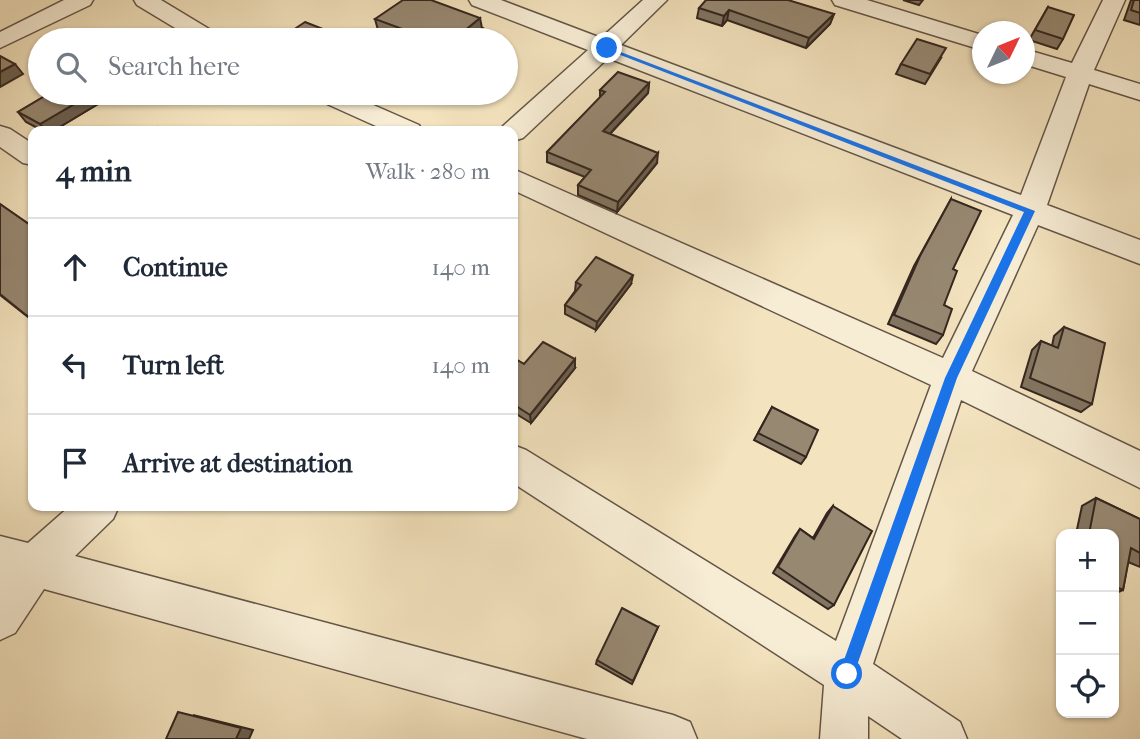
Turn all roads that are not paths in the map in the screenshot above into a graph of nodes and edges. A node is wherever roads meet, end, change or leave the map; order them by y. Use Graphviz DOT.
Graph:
graph roads {
  1 [pos="82,0"];
  2 [pos="145,0"];
  3 [pos="480,0"];
  4 [pos="656,0"];
  5 [pos="843,0"];
  6 [pos="1114,0"];
  7 [pos="191,28"];
  8 [pos="972,40"];
  9 [pos="0,41"];
  10 [pos="607,48"];
  11 [pos="1035,59"];
  12 [pos="1080,73"];
  13 [pos="1140,92"];
  14 [pos="352,105"];
  15 [pos="398,126"];
  16 [pos="518,128"];
  17 [pos="0,135"];
  18 [pos="28,153"];
  19 [pos="518,181"];
  20 [pos="1030,211"];
  21 [pos="1140,252"];
  22 [pos="951,378"];
  23 [pos="518,465"];
  24 [pos="1140,470"];
  25 [pos="92,511"];
  26 [pos="17,561"];
  27 [pos="0,618"];
  28 [pos="847,674"];
  29 [pos="673,739"];
  30 [pos="844,739"];
  31 [pos="943,739"];
  1 -- 9 [label="street"];
  2 -- 7 [label="street"];
  3 -- 10 [label="street"];
  4 -- 10 [label="street"];
  5 -- 8 [label="street"];
  6 -- 12 [label="street"];
  10 -- 16 [label="street"];
  10 -- 20 [label="street"];
  11 -- 12 [label="street"];
  12 -- 13 [label="street"];
  12 -- 20 [label="street"];
  14 -- 15 [label="street"];
  17 -- 18 [label="street"];
  19 -- 22 [label="street"];
  20 -- 21 [label="street"];
  20 -- 22 [label="street"];
  22 -- 24 [label="street"];
  22 -- 28 [label="street"];
  23 -- 28 [label="street"];
  25 -- 26 [label="street"];
  26 -- 27 [label="street"];
  26 -- 29 [label="street"];
  28 -- 30 [label="street"];
  28 -- 31 [label="street"];
}
